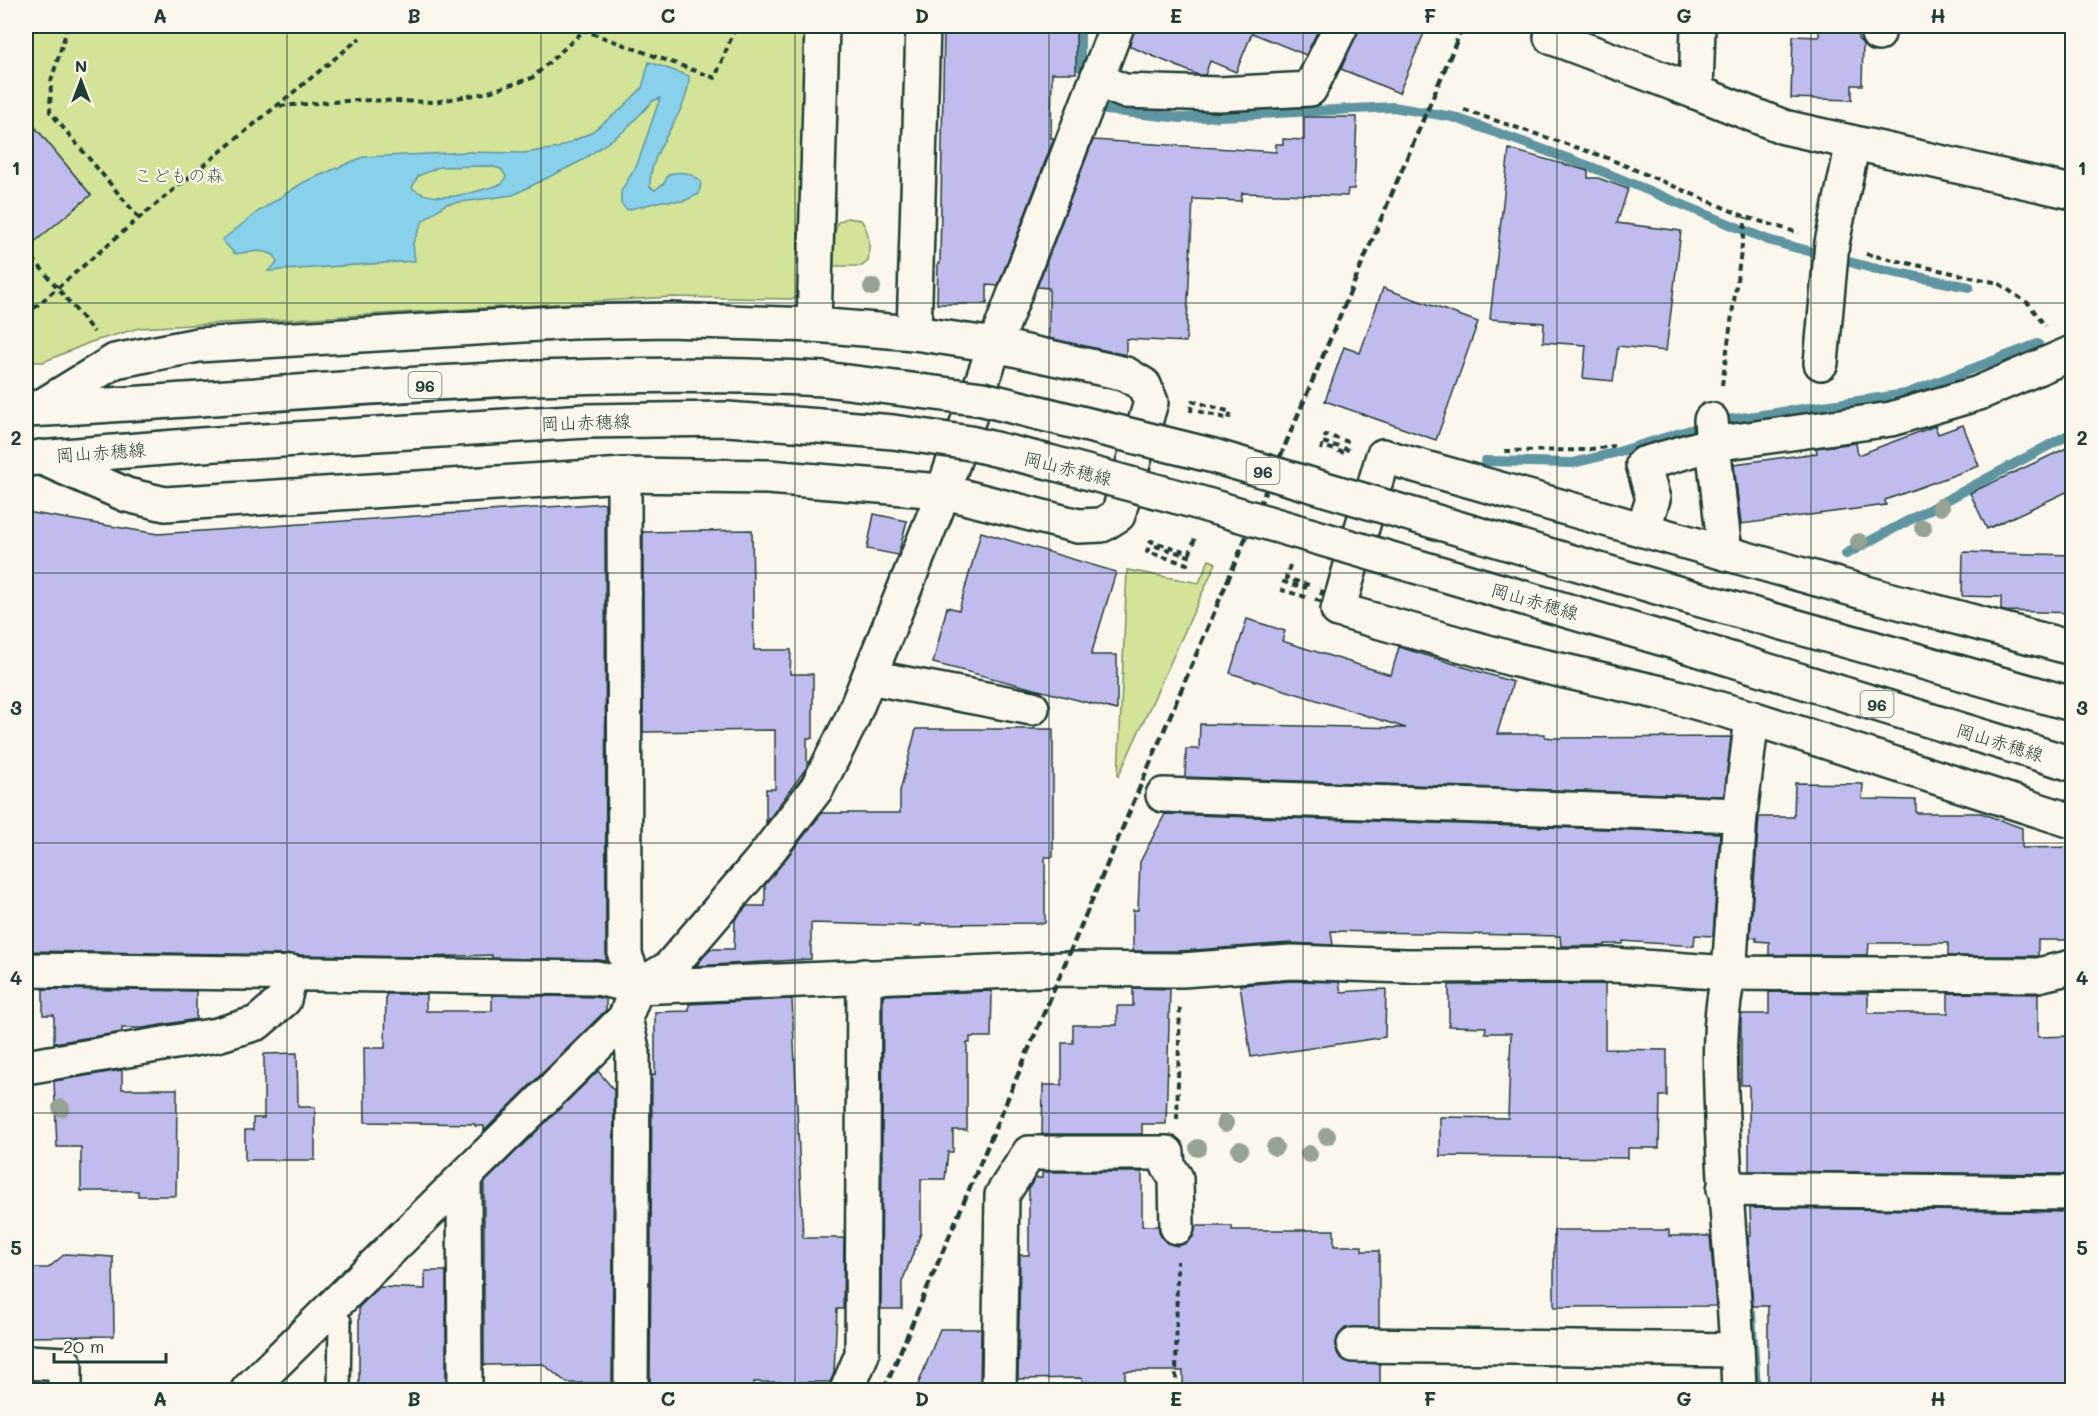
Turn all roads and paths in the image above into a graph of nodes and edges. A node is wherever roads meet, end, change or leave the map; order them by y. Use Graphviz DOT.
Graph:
graph roads {
  1 [pos="68,26"];
  2 [pos="572,26"];
  3 [pos="589,26"];
  4 [pos="736,26"];
  5 [pos="822,26"];
  6 [pos="923,26"];
  7 [pos="1117,26"];
  8 [pos="1341,26"];
  9 [pos="1698,26"];
  10 [pos="585,31"];
  11 [pos="1551,37"];
  12 [pos="360,38"];
  13 [pos="1097,80"];
  14 [pos="1696,92"];
  15 [pos="279,106"];
  16 [pos="1464,110"];
  17 [pos="1853,142"];
  18 [pos="2073,192"];
  19 [pos="1746,217"];
  20 [pos="139,218"];
  21 [pos="26,250"];
  22 [pos="1831,251"];
  23 [pos="56,289"];
  24 [pos="26,315"];
  25 [pos="814,325"];
  26 [pos="914,333"];
  27 [pos="97,336"];
  28 [pos="995,345"];
  29 [pos="2070,354"];
  30 [pos="1821,363"];
  31 [pos="31,410"];
  32 [pos="1197,412"];
  33 [pos="1711,431"];
  34 [pos="1360,445"];
  35 [pos="1620,445"];
  36 [pos="1328,448"];
  37 [pos="1493,452"];
  38 [pos="33,458"];
  39 [pos="624,475"];
  40 [pos="941,491"];
  41 [pos="1643,530"];
  42 [pos="1195,538"];
  43 [pos="1155,546"];
  44 [pos="1725,553"];
  45 [pos="1290,564"];
  46 [pos="1318,592"];
  47 [pos="2073,648"];
  48 [pos="869,676"];
  49 [pos="2073,704"];
  50 [pos="1032,708"];
  51 [pos="1752,718"];
  52 [pos="2073,764"];
  53 [pos="1163,795"];
  54 [pos="1740,815"];
  55 [pos="2073,822"];
  56 [pos="2073,966"];
  57 [pos="26,970"];
  58 [pos="1182,970"];
  59 [pos="291,972"];
  60 [pos="1729,973"];
  61 [pos="864,976"];
  62 [pos="637,987"];
  63 [pos="626,1018"];
  64 [pos="26,1066"];
  65 [pos="1167,1153"];
  66 [pos="464,1178"];
  67 [pos="1734,1189"];
  68 [pos="2073,1192"];
  69 [pos="1177,1227"];
  70 [pos="329,1311"];
  71 [pos="1354,1345"];
  72 [pos="1737,1350"];
  73 [pos="26,1362"];
  74 [pos="65,1390"];
  75 [pos="248,1390"];
  76 [pos="339,1390"];
  77 [pos="465,1390"];
  78 [pos="631,1390"];
  79 [pos="847,1390"];
  80 [pos="999,1390"];
  81 [pos="1176,1390"];
  82 [pos="1738,1390"];
  1 -- 20 [label="path"];
  2 -- 10 [label="path"];
  3 -- 10 [label="path"];
  4 -- 10 [label="path"];
  5 -- 25 [label="street"];
  6 -- 26 [label="street"];
  7 -- 13 [label="street"];
  8 -- 13 [label="street"];
  9 -- 14 [label="street"];
  10 -- 15 [label="path"];
  11 -- 14 [label="street"];
  12 -- 15 [label="path"];
  13 -- 28 [label="street"];
  14 -- 17 [label="street"];
  15 -- 20 [label="path"];
  16 -- 19 [label="path"];
  17 -- 18 [label="street"];
  17 -- 22 [label="street"];
  19 -- 22 [label="path"];
  19 -- 33 [label="path"];
  20 -- 23 [label="path"];
  21 -- 23 [label="path"];
  22 -- 29 [label="path"];
  22 -- 30 [label="street"];
  23 -- 24 [label="path"];
  23 -- 27 [label="path"];
  25 -- 26 [label="street"];
  25 -- 31 [label="street"];
  26 -- 28 [label="street"];
  28 -- 40 [label="street"];
  28 -- 40 [label="street"];
  29 -- 33 [label="street"];
  31 -- 49 [label="street, 96, bridge"];
  32 -- 32 [label="path"];
  33 -- 41 [label="street"];
  33 -- 44 [label="street"];
  34 -- 36 [label="path"];
  35 -- 37 [label="path"];
  38 -- 39 [label="street"];
  38 -- 52 [label="street, 岡山赤穂線 / 96, bridge"];
  39 -- 40 [label="street"];
  39 -- 62 [label="street"];
  40 -- 48 [label="street"];
  41 -- 44 [label="street"];
  41 -- 51 [label="street"];
  42 -- 43 [label="path"];
  44 -- 47 [label="street"];
  45 -- 46 [label="path, bridge"];
  48 -- 50 [label="street"];
  48 -- 62 [label="street"];
  51 -- 54 [label="street"];
  51 -- 55 [label="street"];
  53 -- 54 [label="street"];
  54 -- 60 [label="street"];
  56 -- 60 [label="street"];
  57 -- 59 [label="street"];
  58 -- 60 [label="street"];
  58 -- 61 [label="street"];
  58 -- 65 [label="path"];
  59 -- 62 [label="street"];
  59 -- 64 [label="street"];
  60 -- 67 [label="street"];
  61 -- 62 [label="street"];
  61 -- 79 [label="street"];
  62 -- 63 [label="street"];
  63 -- 66 [label="street"];
  63 -- 78 [label="street"];
  65 -- 69 [label="street"];
  65 -- 80 [label="street"];
  66 -- 70 [label="street"];
  66 -- 77 [label="street"];
  67 -- 68 [label="street"];
  67 -- 72 [label="street"];
  69 -- 81 [label="path"];
  70 -- 75 [label="street"];
  70 -- 76 [label="lane"];
  71 -- 72 [label="street"];
  72 -- 82 [label="street"];
  73 -- 74 [label="street"];
}
